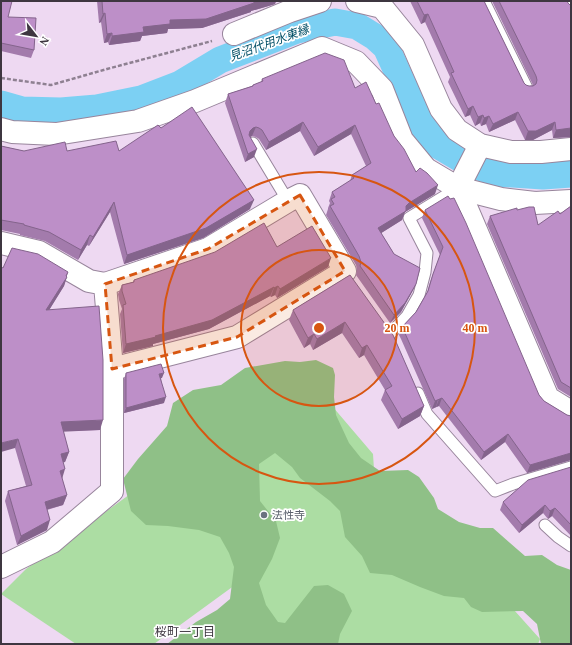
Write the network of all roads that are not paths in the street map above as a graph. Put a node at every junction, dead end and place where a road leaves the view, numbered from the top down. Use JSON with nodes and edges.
{"nodes":[{"id":1,"x":320,"y":1,"type":"edge"},
{"id":2,"x":357,"y":1,"type":"edge"},
{"id":3,"x":484,"y":1,"type":"edge"},
{"id":4,"x":567,"y":1,"type":"edge"},
{"id":5,"x":386,"y":4,"type":"edge"},
{"id":6,"x":571,"y":8,"type":"edge"},
{"id":7,"x":234,"y":34,"type":"road end"},
{"id":8,"x":527,"y":88,"type":"edge"},
{"id":9,"x":1,"y":129,"type":"edge"},
{"id":10,"x":253,"y":143,"type":"edge"},
{"id":11,"x":480,"y":145,"type":"junction"},
{"id":12,"x":571,"y":149,"type":"edge"},
{"id":13,"x":458,"y":188,"type":"junction"},
{"id":14,"x":288,"y":201,"type":"junction"},
{"id":15,"x":571,"y":201,"type":"edge"},
{"id":16,"x":1,"y":243,"type":"edge"},
{"id":17,"x":105,"y":284,"type":"junction"},
{"id":18,"x":390,"y":334,"type":"edge"},
{"id":19,"x":112,"y":369,"type":"junction"},
{"id":20,"x":414,"y":385,"type":"edge"},
{"id":21,"x":571,"y":412,"type":"edge"},
{"id":22,"x":571,"y":467,"type":"edge"},
{"id":23,"x":545,"y":525,"type":"dead end"},
{"id":24,"x":571,"y":546,"type":"edge"},
{"id":25,"x":1,"y":567,"type":"edge"}],
"edges":[{"from":1,"to":7,"type":"street"},
{"from":2,"to":5,"type":"street"},
{"from":3,"to":8,"type":"lane"},
{"from":4,"to":6,"type":"lane"},
{"from":5,"to":11,"type":"street"},
{"from":9,"to":13,"type":"street"},
{"from":10,"to":14,"type":"lane"},
{"from":11,"to":12,"type":"street"},
{"from":11,"to":13,"type":"street"},
{"from":13,"to":15,"type":"street"},
{"from":13,"to":18,"type":"lane"},
{"from":13,"to":21,"type":"street"},
{"from":14,"to":17,"type":"street"},
{"from":14,"to":19,"type":"street"},
{"from":16,"to":17,"type":"street"},
{"from":17,"to":19,"type":"street"},
{"from":19,"to":25,"type":"street"},
{"from":20,"to":22,"type":"lane"},
{"from":23,"to":24,"type":"lane"}]}
